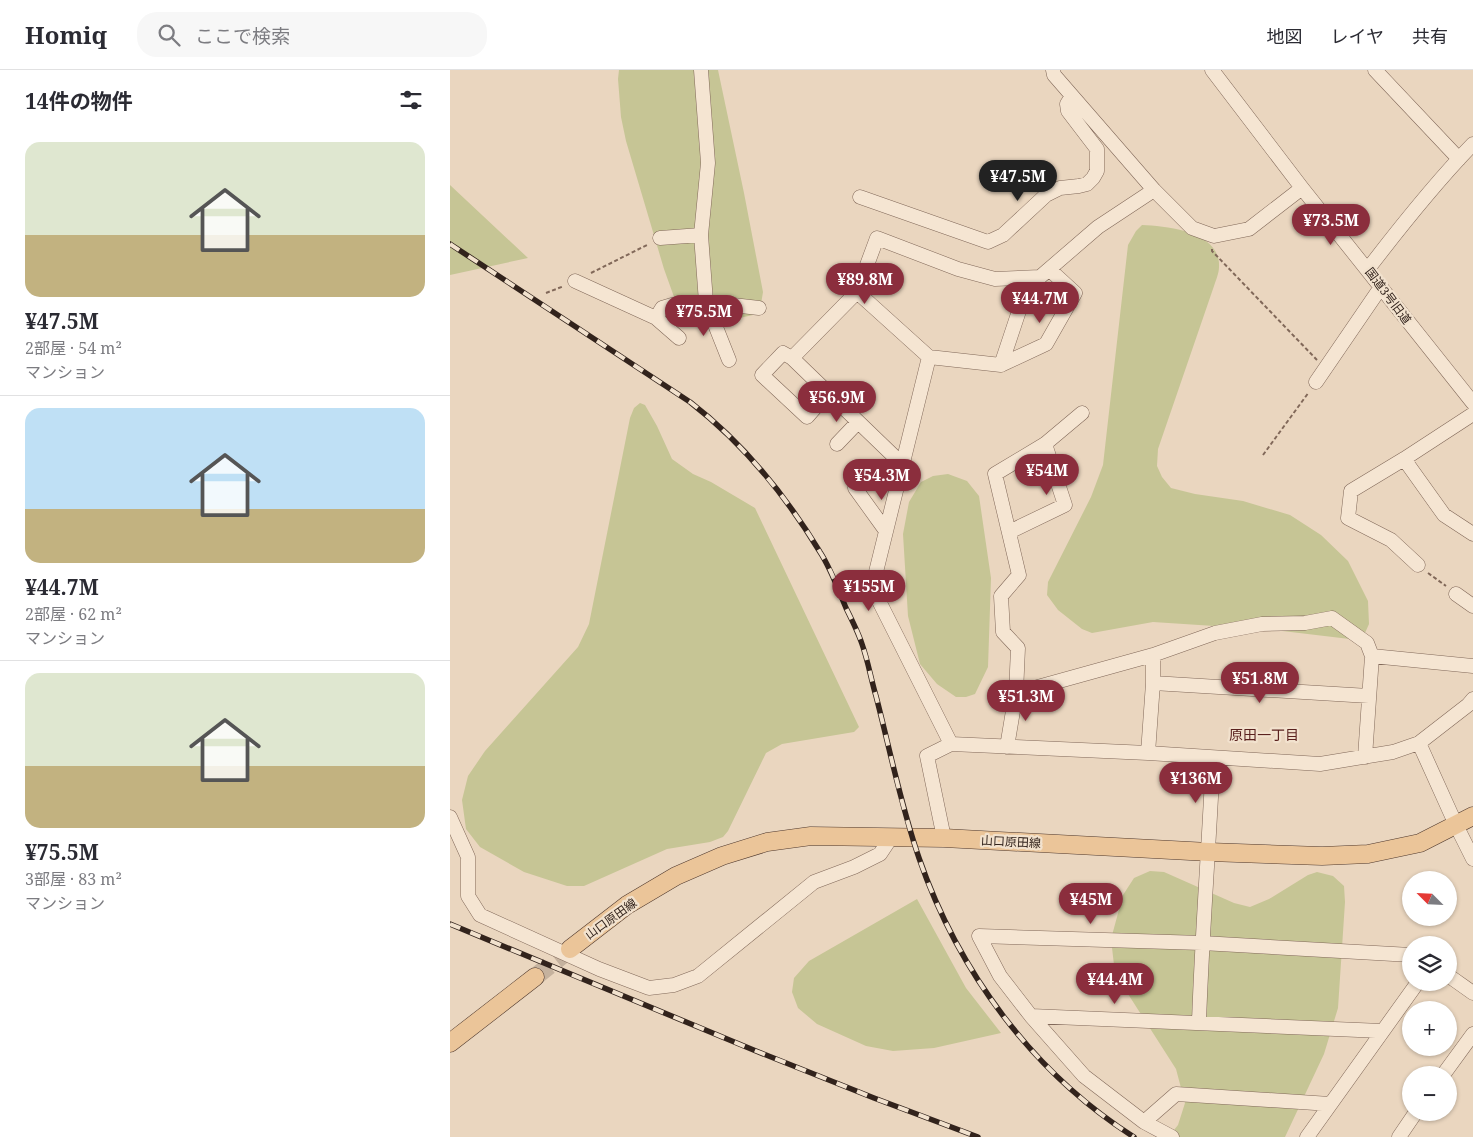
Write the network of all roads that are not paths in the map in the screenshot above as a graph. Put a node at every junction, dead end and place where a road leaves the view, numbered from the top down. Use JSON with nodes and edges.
{"nodes":[{"id":1,"x":701,"y":70,"type":"edge"},
{"id":2,"x":1053,"y":70,"type":"edge"},
{"id":3,"x":1212,"y":70,"type":"edge"},
{"id":4,"x":1375,"y":70,"type":"edge"},
{"id":5,"x":1072,"y":96,"type":"junction"},
{"id":6,"x":1473,"y":144,"type":"edge"},
{"id":7,"x":1459,"y":159,"type":"junction"},
{"id":8,"x":1302,"y":188,"type":"junction"},
{"id":9,"x":1154,"y":190,"type":"junction"},
{"id":10,"x":860,"y":197,"type":"dead end"},
{"id":11,"x":701,"y":235,"type":"junction"},
{"id":12,"x":660,"y":238,"type":"road end"},
{"id":13,"x":1368,"y":269,"type":"junction"},
{"id":14,"x":1045,"y":274,"type":"junction"},
{"id":15,"x":575,"y":281,"type":"road end"},
{"id":16,"x":1381,"y":287,"type":"junction"},
{"id":17,"x":857,"y":292,"type":"junction"},
{"id":18,"x":706,"y":302,"type":"junction"},
{"id":19,"x":759,"y":308,"type":"dead end"},
{"id":20,"x":656,"y":318,"type":"junction"},
{"id":21,"x":679,"y":338,"type":"dead end"},
{"id":22,"x":929,"y":357,"type":"junction"},
{"id":23,"x":792,"y":358,"type":"junction"},
{"id":24,"x":730,"y":360,"type":"dead end"},
{"id":25,"x":1001,"y":365,"type":"junction"},
{"id":26,"x":1316,"y":382,"type":"road end"},
{"id":27,"x":828,"y":394,"type":"junction"},
{"id":28,"x":1473,"y":403,"type":"edge"},
{"id":29,"x":1082,"y":413,"type":"dead end"},
{"id":30,"x":1473,"y":414,"type":"edge"},
{"id":31,"x":858,"y":422,"type":"junction"},
{"id":32,"x":837,"y":444,"type":"dead end"},
{"id":33,"x":1045,"y":444,"type":"junction"},
{"id":34,"x":1404,"y":459,"type":"junction"},
{"id":35,"x":903,"y":465,"type":"junction"},
{"id":36,"x":855,"y":488,"type":"dead end"},
{"id":37,"x":886,"y":532,"type":"junction"},
{"id":38,"x":1009,"y":532,"type":"junction"},
{"id":39,"x":1473,"y":534,"type":"edge"},
{"id":40,"x":1418,"y":565,"type":"road end"},
{"id":41,"x":1456,"y":594,"type":"road end"},
{"id":42,"x":1473,"y":606,"type":"edge"},
{"id":43,"x":1152,"y":655,"type":"junction"},
{"id":44,"x":1372,"y":656,"type":"junction"},
{"id":45,"x":1473,"y":666,"type":"edge"},
{"id":46,"x":1153,"y":683,"type":"junction"},
{"id":47,"x":1016,"y":693,"type":"junction"},
{"id":48,"x":1369,"y":696,"type":"junction"},
{"id":49,"x":1473,"y":699,"type":"edge"},
{"id":50,"x":1419,"y":743,"type":"junction"},
{"id":51,"x":951,"y":744,"type":"junction"},
{"id":52,"x":1007,"y":746,"type":"junction"},
{"id":53,"x":1148,"y":753,"type":"junction"},
{"id":54,"x":1365,"y":757,"type":"junction"},
{"id":55,"x":1213,"y":758,"type":"junction"},
{"id":56,"x":1473,"y":816,"type":"edge"},
{"id":57,"x":450,"y":817,"type":"edge"},
{"id":58,"x":1456,"y":825,"type":"junction"},
{"id":59,"x":892,"y":836,"type":"junction"},
{"id":60,"x":944,"y":838,"type":"junction"},
{"id":61,"x":1209,"y":852,"type":"junction"},
{"id":62,"x":1473,"y":859,"type":"edge"},
{"id":63,"x":1202,"y":942,"type":"junction"},
{"id":64,"x":570,"y":949,"type":"tunnel mouth"},
{"id":65,"x":1402,"y":954,"type":"edge"},
{"id":66,"x":535,"y":977,"type":"tunnel mouth"},
{"id":67,"x":1457,"y":982,"type":"edge"},
{"id":68,"x":1411,"y":991,"type":"edge"},
{"id":69,"x":1473,"y":993,"type":"edge"},
{"id":70,"x":1031,"y":1016,"type":"junction"},
{"id":71,"x":1199,"y":1022,"type":"junction"},
{"id":72,"x":1382,"y":1031,"type":"junction"},
{"id":73,"x":1473,"y":1034,"type":"edge"},
{"id":74,"x":450,"y":1042,"type":"edge"},
{"id":75,"x":1450,"y":1066,"type":"edge"},
{"id":76,"x":1330,"y":1104,"type":"junction"},
{"id":77,"x":1410,"y":1121,"type":"edge"},
{"id":78,"x":1144,"y":1122,"type":"junction"},
{"id":79,"x":1172,"y":1137,"type":"edge"},
{"id":80,"x":1306,"y":1137,"type":"edge"},
{"id":81,"x":1399,"y":1137,"type":"edge"}],
"edges":[{"from":1,"to":11,"type":"street"},
{"from":2,"to":5,"type":"street"},
{"from":3,"to":8,"type":"street","name":"国道3号旧道"},
{"from":4,"to":7,"type":"street"},
{"from":5,"to":9,"type":"street"},
{"from":5,"to":10,"type":"street"},
{"from":6,"to":7,"type":"street"},
{"from":7,"to":13,"type":"street"},
{"from":8,"to":9,"type":"street"},
{"from":8,"to":13,"type":"street","name":"国道3号旧道"},
{"from":9,"to":14,"type":"street"},
{"from":11,"to":12,"type":"street"},
{"from":11,"to":18,"type":"street"},
{"from":13,"to":16,"type":"street","name":"国道3号旧道"},
{"from":14,"to":17,"type":"street"},
{"from":14,"to":25,"type":"street"},
{"from":14,"to":25,"type":"street"},
{"from":15,"to":20,"type":"street"},
{"from":16,"to":26,"type":"street"},
{"from":16,"to":28,"type":"street","name":"国道3号旧道"},
{"from":17,"to":22,"type":"street"},
{"from":17,"to":23,"type":"street"},
{"from":18,"to":19,"type":"street"},
{"from":18,"to":20,"type":"street"},
{"from":18,"to":24,"type":"street"},
{"from":20,"to":21,"type":"street"},
{"from":22,"to":25,"type":"street"},
{"from":22,"to":35,"type":"street"},
{"from":23,"to":27,"type":"street"},
{"from":23,"to":27,"type":"street"},
{"from":27,"to":31,"type":"street"},
{"from":29,"to":33,"type":"street"},
{"from":30,"to":34,"type":"street"},
{"from":31,"to":32,"type":"street"},
{"from":31,"to":35,"type":"street"},
{"from":33,"to":38,"type":"street"},
{"from":33,"to":38,"type":"street"},
{"from":34,"to":39,"type":"street"},
{"from":34,"to":40,"type":"street"},
{"from":35,"to":37,"type":"street"},
{"from":36,"to":37,"type":"street"},
{"from":37,"to":51,"type":"street"},
{"from":38,"to":47,"type":"street"},
{"from":41,"to":42,"type":"street"},
{"from":43,"to":44,"type":"street"},
{"from":43,"to":46,"type":"street"},
{"from":43,"to":47,"type":"street"},
{"from":44,"to":45,"type":"street"},
{"from":44,"to":48,"type":"street"},
{"from":46,"to":48,"type":"street"},
{"from":46,"to":53,"type":"street"},
{"from":47,"to":52,"type":"street"},
{"from":48,"to":54,"type":"street"},
{"from":49,"to":50,"type":"street"},
{"from":50,"to":54,"type":"street"},
{"from":50,"to":58,"type":"street"},
{"from":51,"to":52,"type":"street"},
{"from":51,"to":60,"type":"street"},
{"from":52,"to":53,"type":"street"},
{"from":53,"to":55,"type":"street"},
{"from":54,"to":55,"type":"street"},
{"from":55,"to":61,"type":"street"},
{"from":56,"to":58,"type":"main road","name":"山口原田線"},
{"from":57,"to":59,"type":"street"},
{"from":58,"to":61,"type":"main road","name":"山口原田線"},
{"from":58,"to":62,"type":"street"},
{"from":59,"to":60,"type":"main road","name":"山口原田線"},
{"from":59,"to":64,"type":"main road","name":"山口原田線"},
{"from":60,"to":61,"type":"main road","name":"山口原田線"},
{"from":61,"to":63,"type":"street"},
{"from":63,"to":65,"type":"street"},
{"from":63,"to":70,"type":"street"},
{"from":63,"to":71,"type":"street"},
{"from":66,"to":74,"type":"main road"},
{"from":67,"to":69,"type":"street"},
{"from":68,"to":72,"type":"street"},
{"from":70,"to":71,"type":"street"},
{"from":70,"to":78,"type":"street"},
{"from":71,"to":72,"type":"street"},
{"from":72,"to":76,"type":"street"},
{"from":73,"to":75,"type":"street"},
{"from":76,"to":78,"type":"street"},
{"from":76,"to":80,"type":"street"},
{"from":77,"to":81,"type":"street"},
{"from":78,"to":79,"type":"street"}]}
